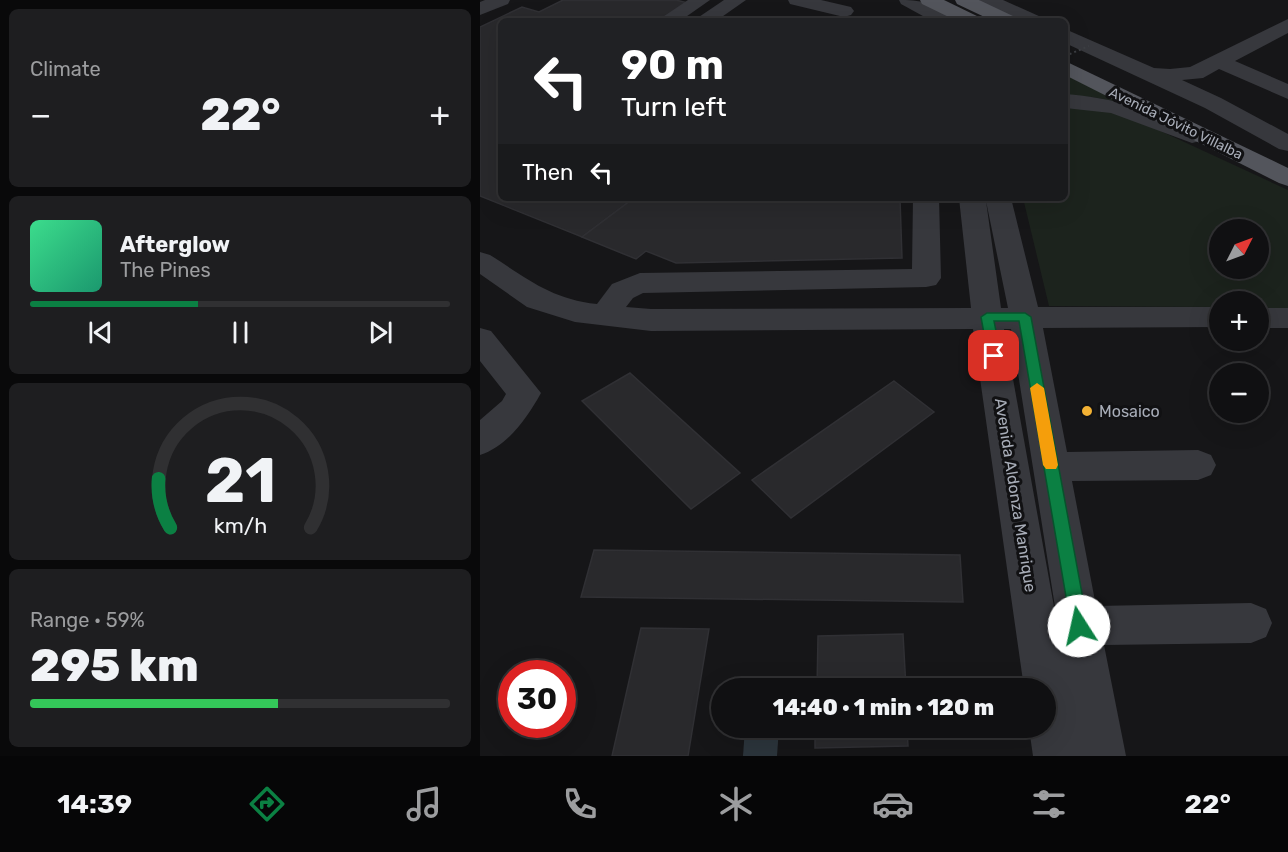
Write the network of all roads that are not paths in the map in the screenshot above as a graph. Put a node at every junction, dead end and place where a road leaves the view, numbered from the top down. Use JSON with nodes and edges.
{"nodes":[{"id":1,"x":501,"y":0,"type":"edge"},
{"id":2,"x":701,"y":0,"type":"edge"},
{"id":3,"x":737,"y":0,"type":"edge"},
{"id":4,"x":797,"y":0,"type":"edge"},
{"id":5,"x":920,"y":0,"type":"edge"},
{"id":6,"x":929,"y":0,"type":"edge"},
{"id":7,"x":964,"y":0,"type":"edge"},
{"id":8,"x":900,"y":3,"type":"edge"},
{"id":9,"x":1000,"y":7,"type":"edge"},
{"id":10,"x":480,"y":9,"type":"edge"},
{"id":11,"x":845,"y":11,"type":"edge"},
{"id":12,"x":671,"y":18,"type":"edge"},
{"id":13,"x":708,"y":18,"type":"edge"},
{"id":14,"x":910,"y":18,"type":"edge"},
{"id":15,"x":937,"y":18,"type":"edge"},
{"id":16,"x":940,"y":18,"type":"edge"},
{"id":17,"x":966,"y":18,"type":"edge"},
{"id":18,"x":1027,"y":18,"type":"edge"},
{"id":19,"x":1288,"y":25,"type":"edge"},
{"id":20,"x":1068,"y":36,"type":"edge"},
{"id":21,"x":1288,"y":36,"type":"edge"},
{"id":22,"x":1068,"y":50,"type":"edge"},
{"id":23,"x":1223,"y":63,"type":"junction"},
{"id":24,"x":1068,"y":68,"type":"edge"},
{"id":25,"x":1149,"y":74,"type":"junction"},
{"id":26,"x":1288,"y":92,"type":"edge"},
{"id":27,"x":1068,"y":101,"type":"edge"},
{"id":28,"x":1213,"y":103,"type":"junction"},
{"id":29,"x":1288,"y":144,"type":"edge"},
{"id":30,"x":1282,"y":167,"type":"edge"},
{"id":31,"x":926,"y":201,"type":"edge"},
{"id":32,"x":972,"y":201,"type":"edge"},
{"id":33,"x":999,"y":201,"type":"edge"},
{"id":34,"x":480,"y":261,"type":"edge"},
{"id":35,"x":607,"y":315,"type":"junction"},
{"id":36,"x":987,"y":317,"type":"junction"},
{"id":37,"x":1025,"y":317,"type":"junction"},
{"id":38,"x":1209,"y":317,"type":"edge"},
{"id":39,"x":1269,"y":318,"type":"edge"},
{"id":40,"x":1288,"y":318,"type":"edge"},
{"id":41,"x":480,"y":339,"type":"edge"},
{"id":42,"x":480,"y":441,"type":"edge"},
{"id":43,"x":1198,"y":465,"type":"dead end"},
{"id":44,"x":1051,"y":467,"type":"junction"},
{"id":45,"x":1251,"y":623,"type":"dead end"},
{"id":46,"x":1079,"y":626,"type":"junction"},
{"id":47,"x":1057,"y":756,"type":"edge"},
{"id":48,"x":1102,"y":756,"type":"edge"}],
"edges":[{"from":1,"to":10,"type":"street"},
{"from":2,"to":12,"type":"street"},
{"from":3,"to":13,"type":"street"},
{"from":4,"to":11,"type":"street"},
{"from":5,"to":16,"type":"street"},
{"from":6,"to":17,"type":"main road"},
{"from":7,"to":9,"type":"main road"},
{"from":8,"to":14,"type":"street"},
{"from":8,"to":15,"type":"street"},
{"from":9,"to":18,"type":"street"},
{"from":19,"to":23,"type":"street"},
{"from":20,"to":25,"type":"street","name":"Avenida Jóvito Villalba"},
{"from":21,"to":23,"type":"street"},
{"from":22,"to":30,"type":"main road","name":"Avenida Jóvito Villalba"},
{"from":23,"to":25,"type":"street"},
{"from":23,"to":26,"type":"street"},
{"from":23,"to":28,"type":"street"},
{"from":24,"to":30,"type":"main road","name":"Avenida Jóvito Villalba"},
{"from":25,"to":28,"type":"street","name":"Avenida Jóvito Villalba"},
{"from":27,"to":30,"type":"street"},
{"from":28,"to":29,"type":"street","name":"Avenida Jóvito Villalba"},
{"from":31,"to":35,"type":"street"},
{"from":32,"to":36,"type":"street","name":"Avenida Aldonza Manrique"},
{"from":33,"to":37,"type":"street"},
{"from":34,"to":35,"type":"street"},
{"from":35,"to":36,"type":"street"},
{"from":36,"to":37,"type":"street"},
{"from":36,"to":47,"type":"street","name":"Avenida Aldonza Manrique"},
{"from":37,"to":38,"type":"street"},
{"from":37,"to":44,"type":"street"},
{"from":39,"to":40,"type":"street"},
{"from":41,"to":42,"type":"street"},
{"from":43,"to":44,"type":"street"},
{"from":44,"to":46,"type":"street"},
{"from":45,"to":46,"type":"street"},
{"from":46,"to":48,"type":"street"}]}
